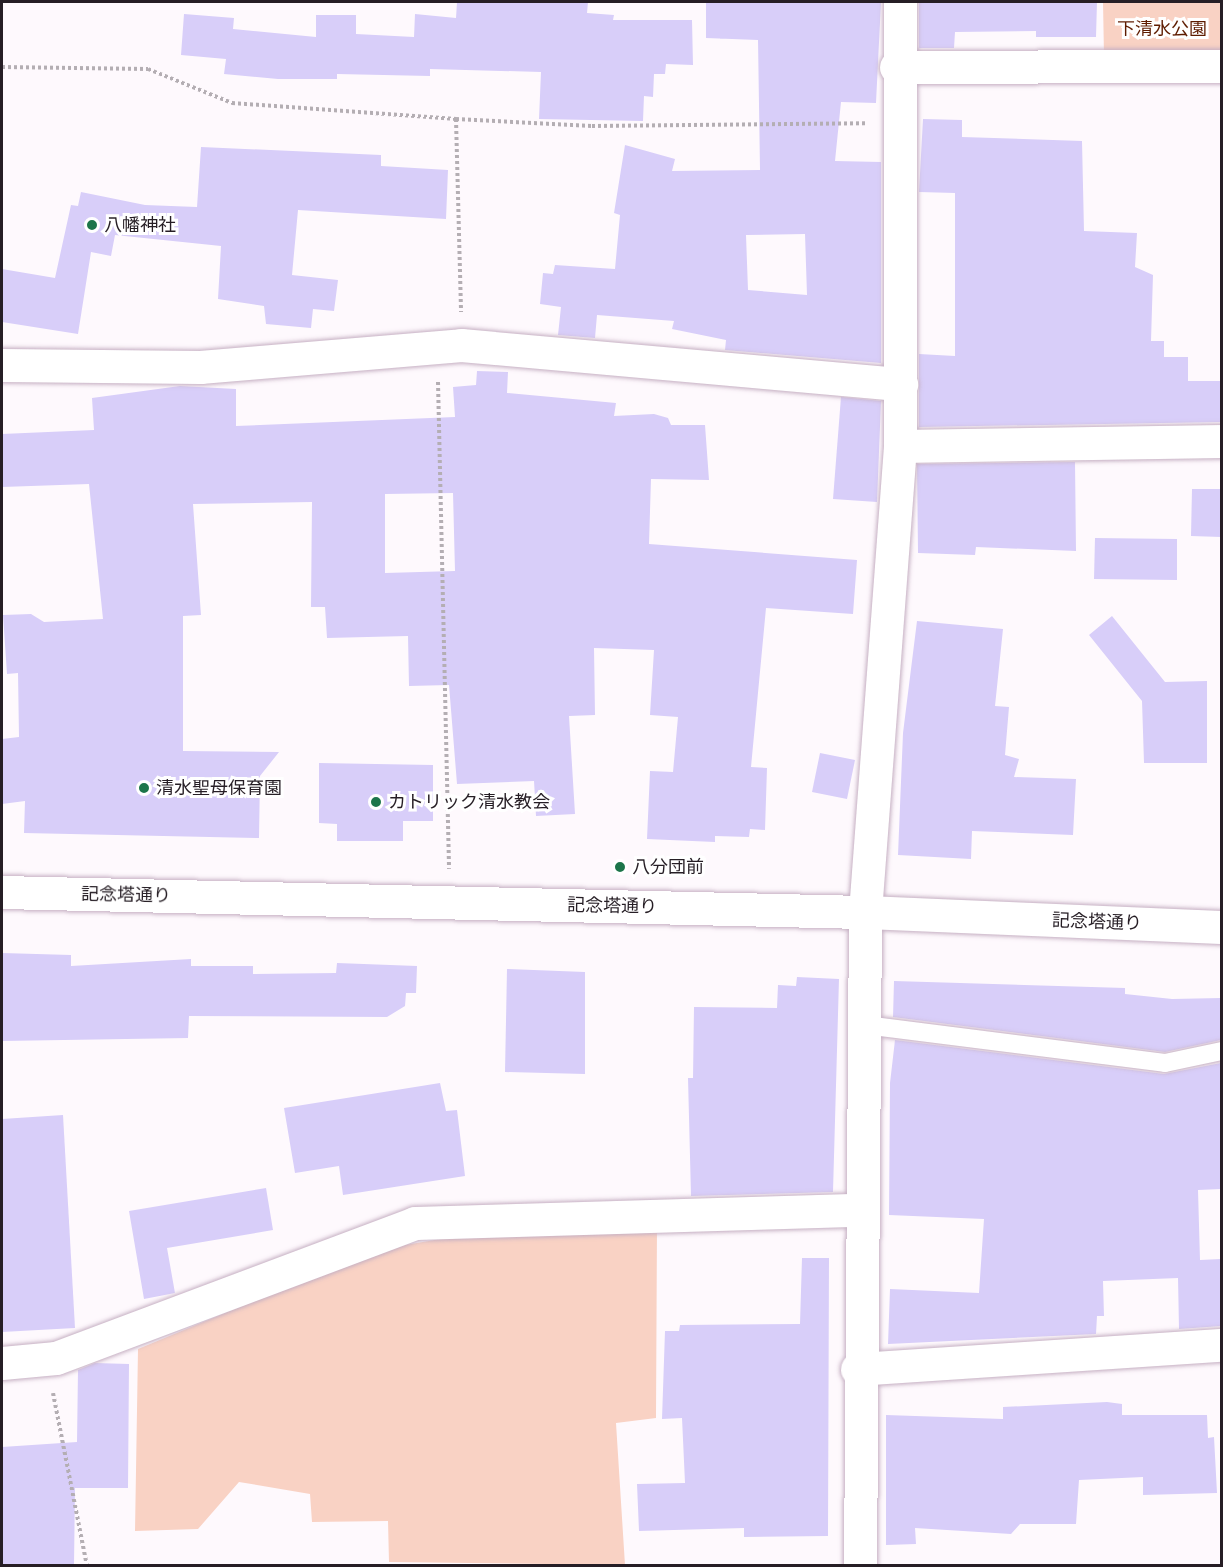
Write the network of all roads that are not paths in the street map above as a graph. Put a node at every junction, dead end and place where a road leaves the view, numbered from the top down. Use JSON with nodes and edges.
{"nodes":[{"id":1,"x":900,"y":2,"type":"edge"},
{"id":2,"x":1221,"y":66,"type":"edge"},
{"id":3,"x":896,"y":67,"type":"junction"},
{"id":4,"x":2,"y":365,"type":"edge"},
{"id":5,"x":901,"y":384,"type":"junction"},
{"id":6,"x":1221,"y":441,"type":"edge"},
{"id":7,"x":900,"y":446,"type":"junction"},
{"id":8,"x":2,"y":892,"type":"edge"},
{"id":9,"x":865,"y":912,"type":"junction"},
{"id":10,"x":1221,"y":927,"type":"edge"},
{"id":11,"x":865,"y":1025,"type":"junction"},
{"id":12,"x":1221,"y":1051,"type":"edge"},
{"id":13,"x":860,"y":1210,"type":"junction"},
{"id":14,"x":1221,"y":1345,"type":"edge"},
{"id":15,"x":2,"y":1363,"type":"edge"},
{"id":16,"x":857,"y":1368,"type":"junction"},
{"id":17,"x":860,"y":1566,"type":"edge"}],
"edges":[{"from":1,"to":3,"type":"street"},
{"from":2,"to":3,"type":"street"},
{"from":3,"to":5,"type":"street"},
{"from":4,"to":5,"type":"street"},
{"from":5,"to":7,"type":"street"},
{"from":6,"to":7,"type":"street"},
{"from":7,"to":9,"type":"street"},
{"from":8,"to":9,"type":"street","name":"記念塔通り"},
{"from":9,"to":10,"type":"street","name":"記念塔通り"},
{"from":9,"to":11,"type":"street"},
{"from":11,"to":12,"type":"lane"},
{"from":11,"to":13,"type":"street"},
{"from":13,"to":15,"type":"street"},
{"from":13,"to":16,"type":"street"},
{"from":14,"to":16,"type":"street"},
{"from":16,"to":17,"type":"street"}]}
